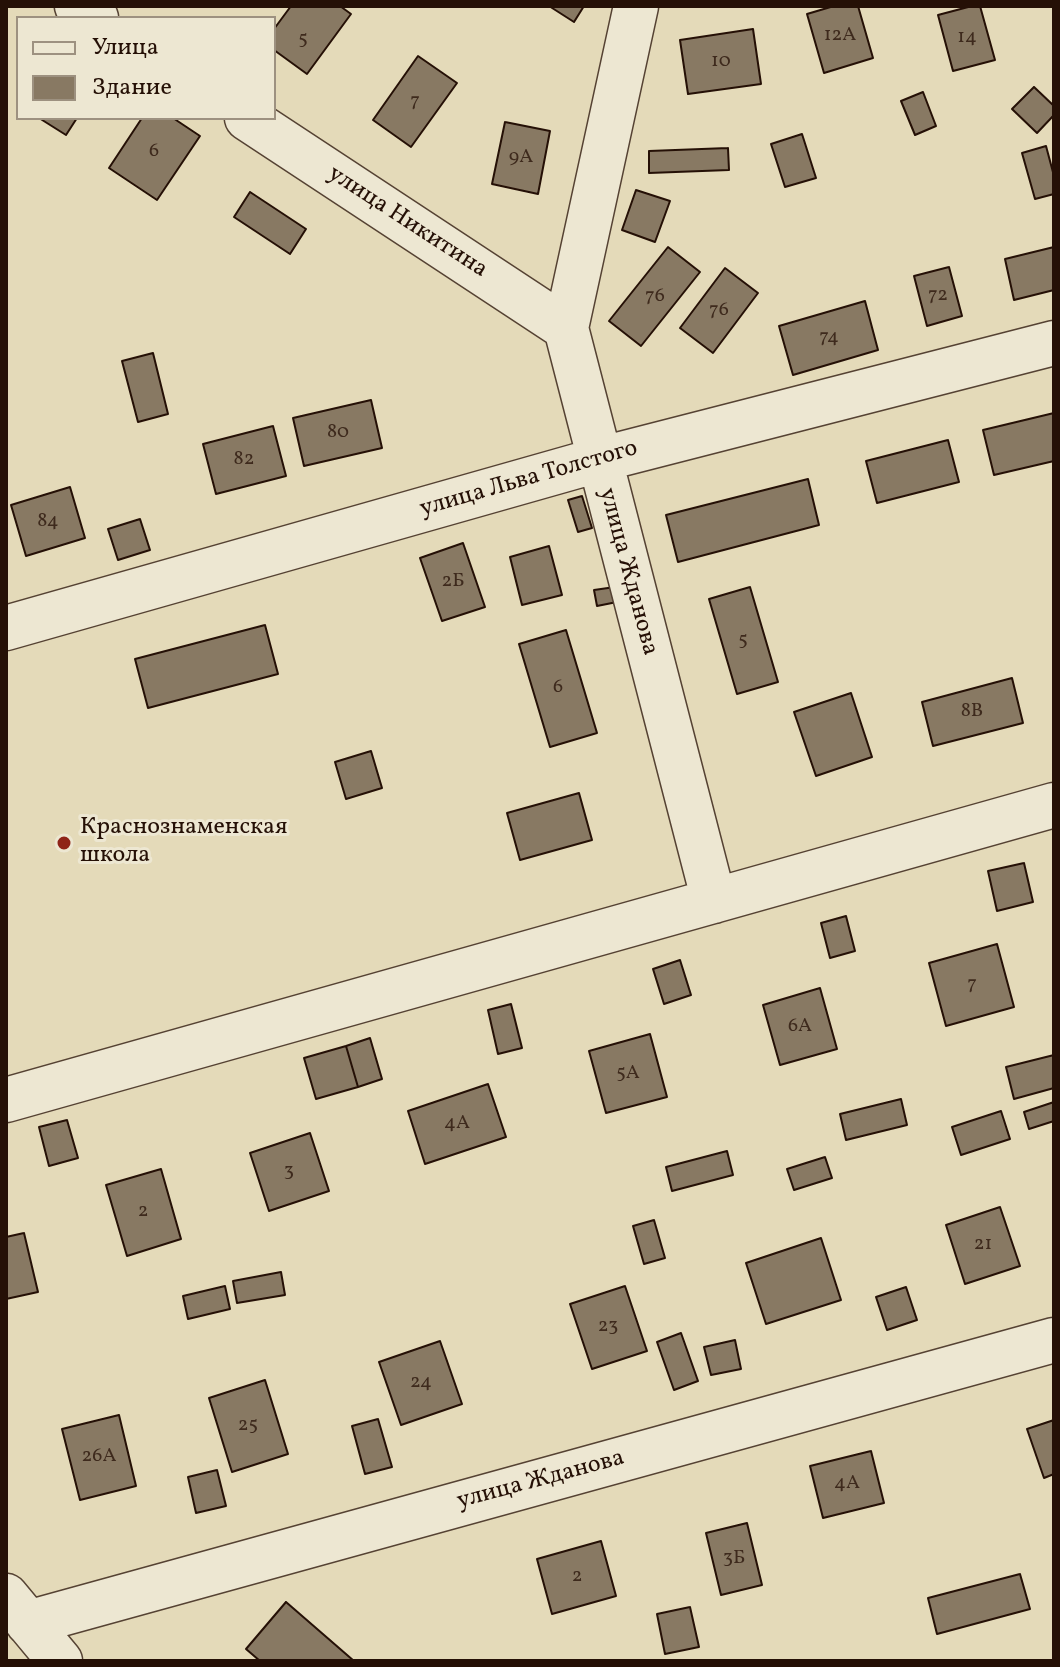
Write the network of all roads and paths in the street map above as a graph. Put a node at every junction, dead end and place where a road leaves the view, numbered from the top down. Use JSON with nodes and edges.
{"nodes":[{"id":1,"x":636,"y":6,"type":"edge"},
{"id":2,"x":250,"y":120,"type":"edge"},
{"id":3,"x":566,"y":328,"type":"junction"},
{"id":4,"x":1054,"y":343,"type":"edge"},
{"id":5,"x":598,"y":460,"type":"junction"},
{"id":6,"x":6,"y":628,"type":"edge"},
{"id":7,"x":1054,"y":805,"type":"edge"},
{"id":8,"x":714,"y":901,"type":"junction"},
{"id":9,"x":6,"y":1100,"type":"edge"},
{"id":10,"x":1054,"y":1340,"type":"edge"},
{"id":11,"x":17,"y":1610,"type":"edge"},
{"id":12,"x":60,"y":1661,"type":"edge"}],
"edges":[{"from":1,"to":3,"type":"street","name":"улица Жданова"},
{"from":2,"to":3,"type":"street","name":"улица Никитина"},
{"from":3,"to":5,"type":"street","name":"улица Жданова"},
{"from":4,"to":5,"type":"street","name":"улица Льва Толстого"},
{"from":5,"to":6,"type":"street","name":"улица Льва Толстого"},
{"from":5,"to":8,"type":"street","name":"улица Жданова"},
{"from":7,"to":8,"type":"street"},
{"from":8,"to":9,"type":"street"},
{"from":10,"to":11,"type":"street","name":"улица Жданова"},
{"from":11,"to":12,"type":"street"}]}
